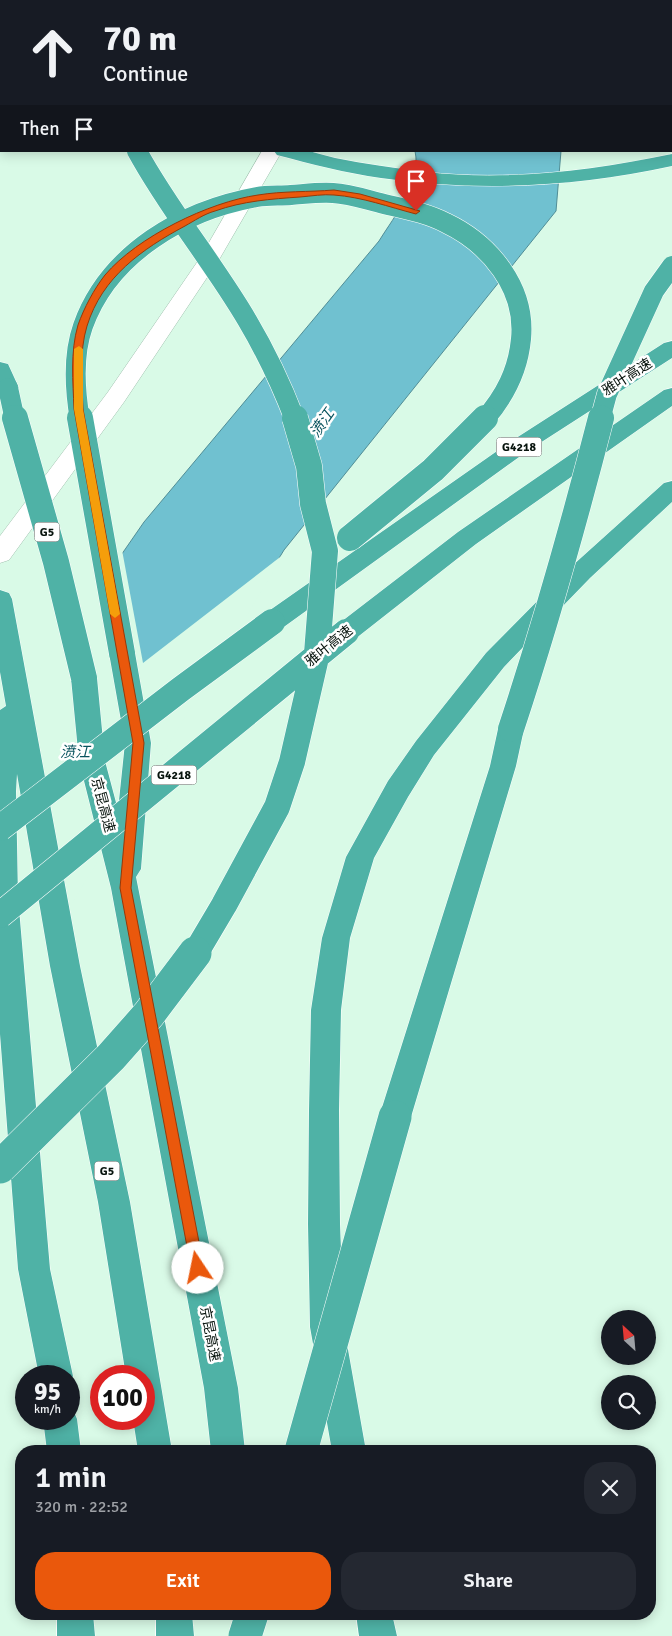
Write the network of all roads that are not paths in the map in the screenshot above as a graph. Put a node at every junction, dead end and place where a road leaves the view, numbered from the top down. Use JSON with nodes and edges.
{"nodes":[{"id":1,"x":138,"y":152,"type":"edge"},
{"id":2,"x":271,"y":152,"type":"edge"},
{"id":3,"x":288,"y":152,"type":"edge"},
{"id":4,"x":672,"y":160,"type":"edge"},
{"id":5,"x":672,"y":266,"type":"edge"},
{"id":6,"x":672,"y":348,"type":"edge"},
{"id":7,"x":4,"y":379,"type":"edge"},
{"id":8,"x":662,"y":401,"type":"edge"},
{"id":9,"x":672,"y":489,"type":"edge"},
{"id":10,"x":0,"y":554,"type":"edge"},
{"id":11,"x":0,"y":599,"type":"edge"},
{"id":12,"x":272,"y":622,"type":"junction"},
{"id":13,"x":14,"y":688,"type":"junction"},
{"id":14,"x":0,"y":828,"type":"edge"},
{"id":15,"x":125,"y":888,"type":"junction"},
{"id":16,"x":0,"y":916,"type":"edge"},
{"id":17,"x":0,"y":1167,"type":"edge"},
{"id":18,"x":54,"y":1365,"type":"edge"},
{"id":19,"x":141,"y":1365,"type":"edge"},
{"id":20,"x":61,"y":1430,"type":"edge"},
{"id":21,"x":152,"y":1430,"type":"edge"},
{"id":22,"x":63,"y":1445,"type":"edge"},
{"id":23,"x":154,"y":1445,"type":"edge"},
{"id":24,"x":227,"y":1445,"type":"edge"},
{"id":25,"x":303,"y":1445,"type":"edge"},
{"id":26,"x":348,"y":1445,"type":"edge"},
{"id":27,"x":75,"y":1620,"type":"edge"},
{"id":28,"x":174,"y":1620,"type":"edge"},
{"id":29,"x":245,"y":1620,"type":"edge"},
{"id":30,"x":250,"y":1620,"type":"edge"},
{"id":31,"x":375,"y":1620,"type":"edge"},
{"id":32,"x":76,"y":1636,"type":"edge"},
{"id":33,"x":175,"y":1636,"type":"edge"},
{"id":34,"x":246,"y":1636,"type":"edge"},
{"id":35,"x":378,"y":1636,"type":"edge"}],
"edges":[{"from":1,"to":17,"type":"highway","bridge":true},
{"from":2,"to":10,"type":"main road"},
{"from":3,"to":4,"type":"highway"},
{"from":5,"to":25,"type":"highway","bridge":true},
{"from":6,"to":12,"type":"highway","name":"雅叶高速","number":"G4218","bridge":true},
{"from":7,"to":15,"type":"highway","name":"京昆高速","number":"G5","bridge":true},
{"from":8,"to":16,"type":"highway","name":"雅叶高速","number":"G4218","bridge":true},
{"from":9,"to":26,"type":"highway"},
{"from":11,"to":13,"type":"highway","number":"G5"},
{"from":12,"to":14,"type":"highway","name":"雅叶高速","number":"G4218","bridge":true},
{"from":12,"to":15,"type":"highway","bridge":true},
{"from":13,"to":18,"type":"highway","bridge":true},
{"from":13,"to":19,"type":"highway","number":"G5","bridge":true},
{"from":15,"to":24,"type":"highway","name":"京昆高速","number":"G5"},
{"from":20,"to":22,"type":"highway"},
{"from":21,"to":23,"type":"highway"},
{"from":27,"to":32,"type":"highway"},
{"from":28,"to":33,"type":"highway"},
{"from":29,"to":34,"type":"highway"},
{"from":30,"to":34,"type":"highway","bridge":true},
{"from":31,"to":35,"type":"highway"}]}
